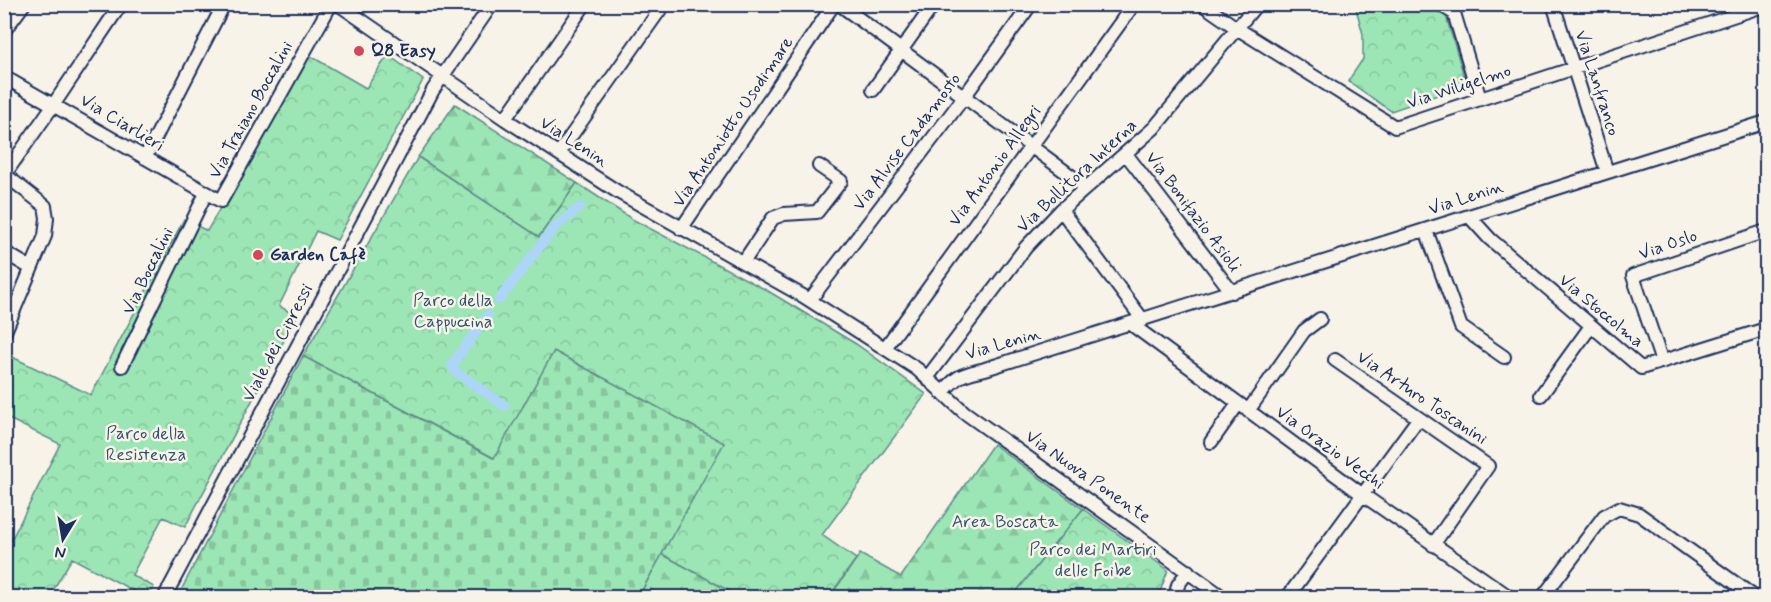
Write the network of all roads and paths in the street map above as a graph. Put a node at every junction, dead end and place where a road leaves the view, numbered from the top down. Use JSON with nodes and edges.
{"nodes":[{"id":1,"x":24,"y":4,"type":"edge"},
{"id":2,"x":121,"y":4,"type":"edge"},
{"id":3,"x":224,"y":4,"type":"edge"},
{"id":4,"x":331,"y":4,"type":"edge"},
{"id":5,"x":338,"y":4,"type":"edge"},
{"id":6,"x":492,"y":4,"type":"edge"},
{"id":7,"x":585,"y":4,"type":"edge"},
{"id":8,"x":664,"y":4,"type":"edge"},
{"id":9,"x":834,"y":4,"type":"edge"},
{"id":10,"x":839,"y":4,"type":"edge"},
{"id":11,"x":934,"y":4,"type":"edge"},
{"id":12,"x":1031,"y":4,"type":"edge"},
{"id":13,"x":1134,"y":4,"type":"edge"},
{"id":14,"x":1202,"y":4,"type":"edge"},
{"id":15,"x":1257,"y":4,"type":"edge"},
{"id":16,"x":1439,"y":4,"type":"edge"},
{"id":17,"x":1552,"y":4,"type":"edge"},
{"id":18,"x":1767,"y":5,"type":"edge"},
{"id":19,"x":1238,"y":29,"type":"junction"},
{"id":20,"x":4,"y":31,"type":"edge"},
{"id":21,"x":901,"y":50,"type":"junction"},
{"id":22,"x":1573,"y":69,"type":"junction"},
{"id":23,"x":442,"y":75,"type":"junction"},
{"id":24,"x":4,"y":77,"type":"edge"},
{"id":25,"x":873,"y":90,"type":"dead end"},
{"id":26,"x":964,"y":97,"type":"junction"},
{"id":27,"x":1480,"y":99,"type":"junction"},
{"id":28,"x":54,"y":104,"type":"junction"},
{"id":29,"x":505,"y":119,"type":"junction"},
{"id":30,"x":1767,"y":122,"type":"edge"},
{"id":31,"x":1031,"y":147,"type":"junction"},
{"id":32,"x":559,"y":153,"type":"junction"},
{"id":33,"x":1126,"y":154,"type":"junction"},
{"id":34,"x":146,"y":158,"type":"junction"},
{"id":35,"x":819,"y":166,"type":"dead end"},
{"id":36,"x":1606,"y":172,"type":"junction"},
{"id":37,"x":5,"y":174,"type":"edge"},
{"id":38,"x":1086,"y":187,"type":"junction"},
{"id":39,"x":206,"y":193,"type":"junction"},
{"id":40,"x":221,"y":201,"type":"joint"},
{"id":41,"x":1061,"y":210,"type":"junction"},
{"id":42,"x":1469,"y":216,"type":"junction"},
{"id":43,"x":681,"y":229,"type":"junction"},
{"id":44,"x":1426,"y":230,"type":"junction"},
{"id":45,"x":1767,"y":231,"type":"edge"},
{"id":46,"x":4,"y":252,"type":"edge"},
{"id":47,"x":744,"y":261,"type":"junction"},
{"id":48,"x":31,"y":268,"type":"junction"},
{"id":49,"x":1232,"y":292,"type":"junction"},
{"id":50,"x":810,"y":300,"type":"junction"},
{"id":51,"x":1320,"y":319,"type":"dead end"},
{"id":52,"x":1137,"y":322,"type":"junction"},
{"id":53,"x":1591,"y":326,"type":"junction"},
{"id":54,"x":1767,"y":329,"type":"edge"},
{"id":55,"x":4,"y":334,"type":"edge"},
{"id":56,"x":885,"y":348,"type":"junction"},
{"id":57,"x":1504,"y":357,"type":"dead end"},
{"id":58,"x":1335,"y":360,"type":"dead end"},
{"id":59,"x":1662,"y":362,"type":"junction"},
{"id":60,"x":122,"y":366,"type":"dead end"},
{"id":61,"x":927,"y":378,"type":"junction"},
{"id":62,"x":942,"y":393,"type":"junction"},
{"id":63,"x":1541,"y":395,"type":"dead end"},
{"id":64,"x":1243,"y":407,"type":"junction"},
{"id":65,"x":1418,"y":419,"type":"junction"},
{"id":66,"x":1211,"y":442,"type":"dead end"},
{"id":67,"x":1363,"y":495,"type":"junction"},
{"id":68,"x":1433,"y":545,"type":"junction"},
{"id":69,"x":1188,"y":571,"type":"junction"},
{"id":70,"x":1211,"y":594,"type":"edge"},
{"id":71,"x":164,"y":597,"type":"edge"},
{"id":72,"x":1175,"y":597,"type":"edge"},
{"id":73,"x":1224,"y":597,"type":"edge"},
{"id":74,"x":1287,"y":597,"type":"edge"},
{"id":75,"x":1511,"y":597,"type":"edge"},
{"id":76,"x":1542,"y":597,"type":"edge"},
{"id":77,"x":1756,"y":597,"type":"edge"}],
"edges":[{"from":1,"to":20,"type":"street"},
{"from":2,"to":28,"type":"street"},
{"from":3,"to":34,"type":"street"},
{"from":4,"to":40,"type":"street","name":"Via Traiano Boccalini"},
{"from":5,"to":23,"type":"street","name":"Via Lenin"},
{"from":6,"to":23,"type":"street","name":"Viale dei Cipressi"},
{"from":7,"to":29,"type":"street"},
{"from":8,"to":32,"type":"street"},
{"from":9,"to":43,"type":"street","name":"Via Antoniotto Usodimare"},
{"from":10,"to":21,"type":"street"},
{"from":11,"to":21,"type":"street"},
{"from":12,"to":26,"type":"street","name":"Via Alvise Cadamosto"},
{"from":13,"to":31,"type":"street","name":"Via Antonio Allegri"},
{"from":14,"to":19,"type":"street"},
{"from":15,"to":19,"type":"street","name":"Via Bollitora Interna"},
{"from":16,"to":27,"type":"street"},
{"from":17,"to":22,"type":"street","name":"Via Lanfranco"},
{"from":18,"to":22,"type":"street","name":"Via Wiligelmo"},
{"from":19,"to":27,"type":"street","name":"Via Wiligelmo"},
{"from":19,"to":33,"type":"street","name":"Via Bollitora Interna"},
{"from":21,"to":25,"type":"street"},
{"from":21,"to":26,"type":"street"},
{"from":22,"to":27,"type":"street","name":"Via Wiligelmo"},
{"from":22,"to":36,"type":"street","name":"Via Lanfranco"},
{"from":23,"to":29,"type":"street","name":"Via Lenin"},
{"from":23,"to":71,"type":"street","name":"Viale dei Cipressi"},
{"from":24,"to":28,"type":"street","name":"Via Ciarlieri"},
{"from":26,"to":31,"type":"street"},
{"from":26,"to":50,"type":"street","name":"Via Alvise Cadamosto"},
{"from":28,"to":34,"type":"street","name":"Via Ciarlieri"},
{"from":28,"to":37,"type":"street"},
{"from":29,"to":32,"type":"street","name":"Via Lenin"},
{"from":30,"to":36,"type":"street","name":"Via Lenin"},
{"from":31,"to":38,"type":"street"},
{"from":31,"to":56,"type":"street","name":"Via Antonio Allegri"},
{"from":32,"to":43,"type":"street","name":"Via Lenin"},
{"from":33,"to":38,"type":"street","name":"Via Bollitora Interna"},
{"from":33,"to":49,"type":"street","name":"Via Bonifazio Asioli"},
{"from":34,"to":39,"type":"street","name":"Via Ciarlieri"},
{"from":35,"to":47,"type":"street"},
{"from":36,"to":42,"type":"street","name":"Via Lenin"},
{"from":37,"to":48,"type":"street"},
{"from":38,"to":41,"type":"street","name":"Via Bollitora Interna"},
{"from":39,"to":40,"type":"street","name":"Via Ciarlieri"},
{"from":39,"to":60,"type":"street","name":"Via Boccalini"},
{"from":41,"to":52,"type":"street","name":"Via Orazio Vecchi"},
{"from":41,"to":61,"type":"street","name":"Via Bollitora Interna"},
{"from":42,"to":44,"type":"street","name":"Via Lenin"},
{"from":42,"to":53,"type":"street","name":"Via Stoccolma"},
{"from":43,"to":47,"type":"street","name":"Via Lenin"},
{"from":44,"to":49,"type":"street","name":"Via Lenin"},
{"from":44,"to":57,"type":"street"},
{"from":45,"to":59,"type":"street","name":"Via Oslo"},
{"from":46,"to":48,"type":"street"},
{"from":47,"to":50,"type":"street","name":"Via Lenin"},
{"from":48,"to":55,"type":"street"},
{"from":49,"to":52,"type":"street","name":"Via Lenin"},
{"from":50,"to":56,"type":"street","name":"Via Lenin"},
{"from":51,"to":64,"type":"street"},
{"from":52,"to":62,"type":"street","name":"Via Lenin"},
{"from":52,"to":64,"type":"street","name":"Via Orazio Vecchi"},
{"from":53,"to":59,"type":"street","name":"Via Stoccolma"},
{"from":53,"to":63,"type":"street"},
{"from":54,"to":59,"type":"street","name":"Via Stoccolma"},
{"from":56,"to":61,"type":"street","name":"Via Lenin"},
{"from":58,"to":65,"type":"street","name":"Via Arturo Toscanini"},
{"from":61,"to":62,"type":"street","name":"Via Lenin"},
{"from":62,"to":69,"type":"street","name":"Via Nuova Ponente"},
{"from":64,"to":66,"type":"street"},
{"from":64,"to":67,"type":"street","name":"Via Orazio Vecchi"},
{"from":65,"to":67,"type":"street"},
{"from":65,"to":68,"type":"street","name":"Via Arturo Toscanini"},
{"from":67,"to":68,"type":"street","name":"Via Orazio Vecchi"},
{"from":67,"to":74,"type":"street"},
{"from":68,"to":75,"type":"street","name":"Via Orazio Vecchi"},
{"from":69,"to":70,"type":"street","name":"Via Nuova Ponente"},
{"from":69,"to":72,"type":"street"},
{"from":70,"to":73,"type":"street","name":"Via Nuova Ponente"},
{"from":76,"to":77,"type":"street"}]}
